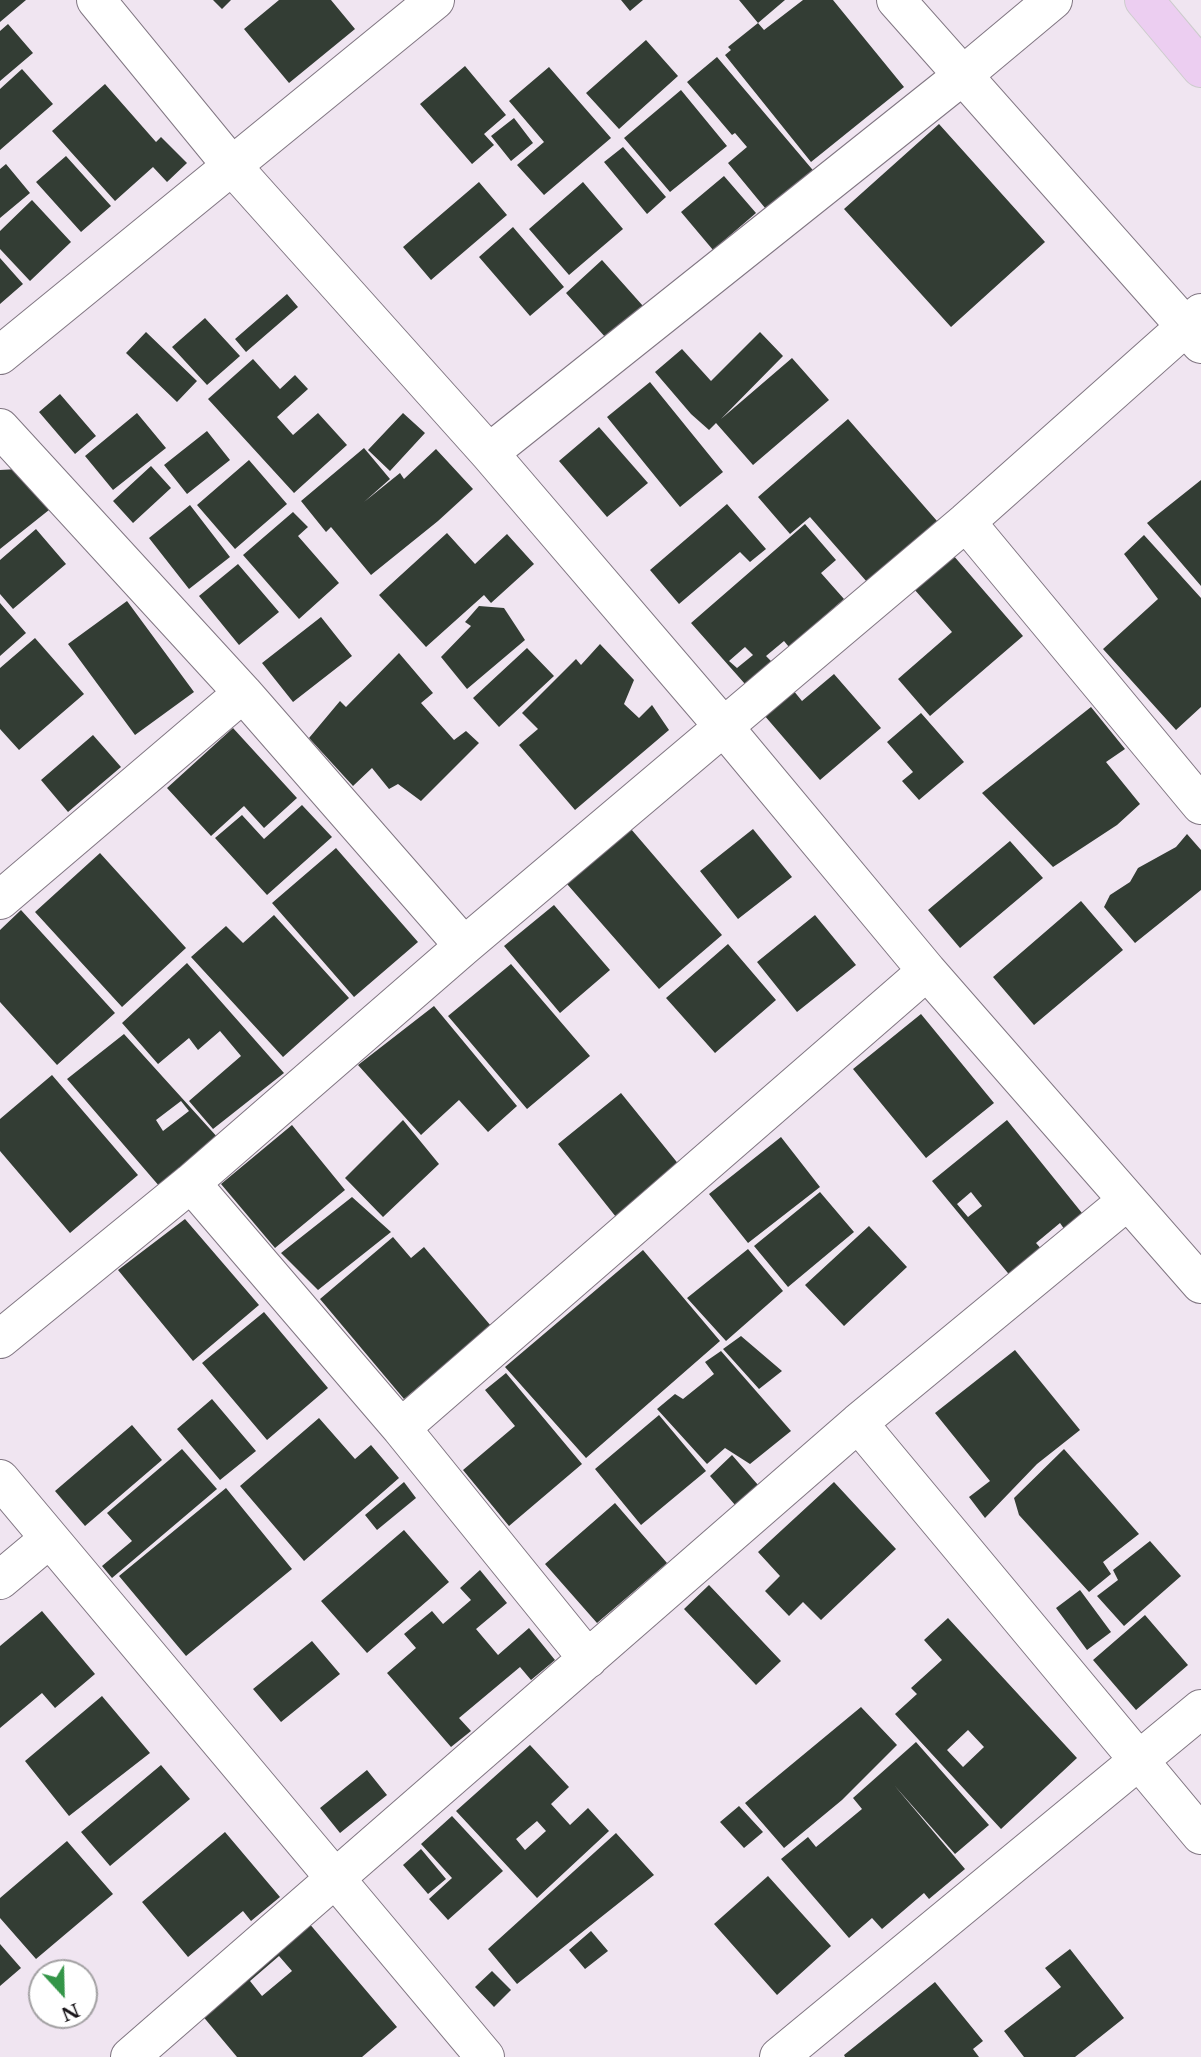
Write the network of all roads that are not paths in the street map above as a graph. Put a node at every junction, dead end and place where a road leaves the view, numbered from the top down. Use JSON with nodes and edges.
{"nodes":[{"id":1,"x":96,"y":0,"type":"edge"},
{"id":2,"x":435,"y":0,"type":"edge"},
{"id":3,"x":895,"y":0,"type":"edge"},
{"id":4,"x":1053,"y":0,"type":"edge"},
{"id":5,"x":1144,"y":0,"type":"edge"},
{"id":6,"x":1201,"y":68,"type":"edge"},
{"id":7,"x":962,"y":76,"type":"junction"},
{"id":8,"x":232,"y":166,"type":"junction"},
{"id":9,"x":1196,"y":328,"type":"edge"},
{"id":10,"x":0,"y":355,"type":"edge"},
{"id":11,"x":0,"y":428,"type":"edge"},
{"id":12,"x":489,"y":453,"type":"junction"},
{"id":13,"x":966,"y":522,"type":"junction"},
{"id":14,"x":243,"y":693,"type":"junction"},
{"id":15,"x":723,"y":726,"type":"junction"},
{"id":16,"x":1201,"y":805,"type":"edge"},
{"id":17,"x":0,"y":900,"type":"edge"},
{"id":18,"x":464,"y":946,"type":"junction"},
{"id":19,"x":927,"y":971,"type":"junction"},
{"id":20,"x":191,"y":1183,"type":"junction"},
{"id":21,"x":1126,"y":1201,"type":"junction"},
{"id":22,"x":1201,"y":1284,"type":"edge"},
{"id":23,"x":0,"y":1339,"type":"edge"},
{"id":24,"x":858,"y":1423,"type":"junction"},
{"id":25,"x":401,"y":1428,"type":"junction"},
{"id":26,"x":0,"y":1479,"type":"edge"},
{"id":27,"x":49,"y":1539,"type":"junction"},
{"id":28,"x":0,"y":1580,"type":"edge"},
{"id":29,"x":588,"y":1659,"type":"junction"},
{"id":30,"x":1201,"y":1709,"type":"edge"},
{"id":31,"x":1139,"y":1762,"type":"junction"},
{"id":32,"x":1201,"y":1835,"type":"edge"},
{"id":33,"x":335,"y":1877,"type":"junction"},
{"id":34,"x":130,"y":2057,"type":"edge"},
{"id":35,"x":485,"y":2057,"type":"edge"},
{"id":36,"x":779,"y":2057,"type":"edge"}],
"edges":[{"from":1,"to":8,"type":"street"},
{"from":2,"to":8,"type":"street"},
{"from":3,"to":7,"type":"street"},
{"from":4,"to":7,"type":"street"},
{"from":5,"to":6,"type":"main road"},
{"from":7,"to":9,"type":"street"},
{"from":7,"to":12,"type":"street"},
{"from":8,"to":10,"type":"street"},
{"from":8,"to":12,"type":"street"},
{"from":9,"to":13,"type":"street"},
{"from":11,"to":14,"type":"street"},
{"from":12,"to":15,"type":"street"},
{"from":13,"to":15,"type":"street"},
{"from":13,"to":16,"type":"street"},
{"from":14,"to":17,"type":"street"},
{"from":14,"to":18,"type":"street"},
{"from":15,"to":18,"type":"street"},
{"from":15,"to":19,"type":"street"},
{"from":18,"to":20,"type":"street"},
{"from":19,"to":21,"type":"street"},
{"from":19,"to":25,"type":"street"},
{"from":20,"to":23,"type":"street"},
{"from":20,"to":25,"type":"street"},
{"from":21,"to":22,"type":"street"},
{"from":21,"to":24,"type":"street"},
{"from":24,"to":29,"type":"street"},
{"from":24,"to":31,"type":"street"},
{"from":25,"to":29,"type":"street"},
{"from":26,"to":27,"type":"street"},
{"from":27,"to":28,"type":"street"},
{"from":27,"to":33,"type":"street"},
{"from":29,"to":33,"type":"street"},
{"from":30,"to":31,"type":"street"},
{"from":31,"to":32,"type":"street"},
{"from":31,"to":36,"type":"street"},
{"from":33,"to":34,"type":"street"},
{"from":33,"to":35,"type":"street"}]}
